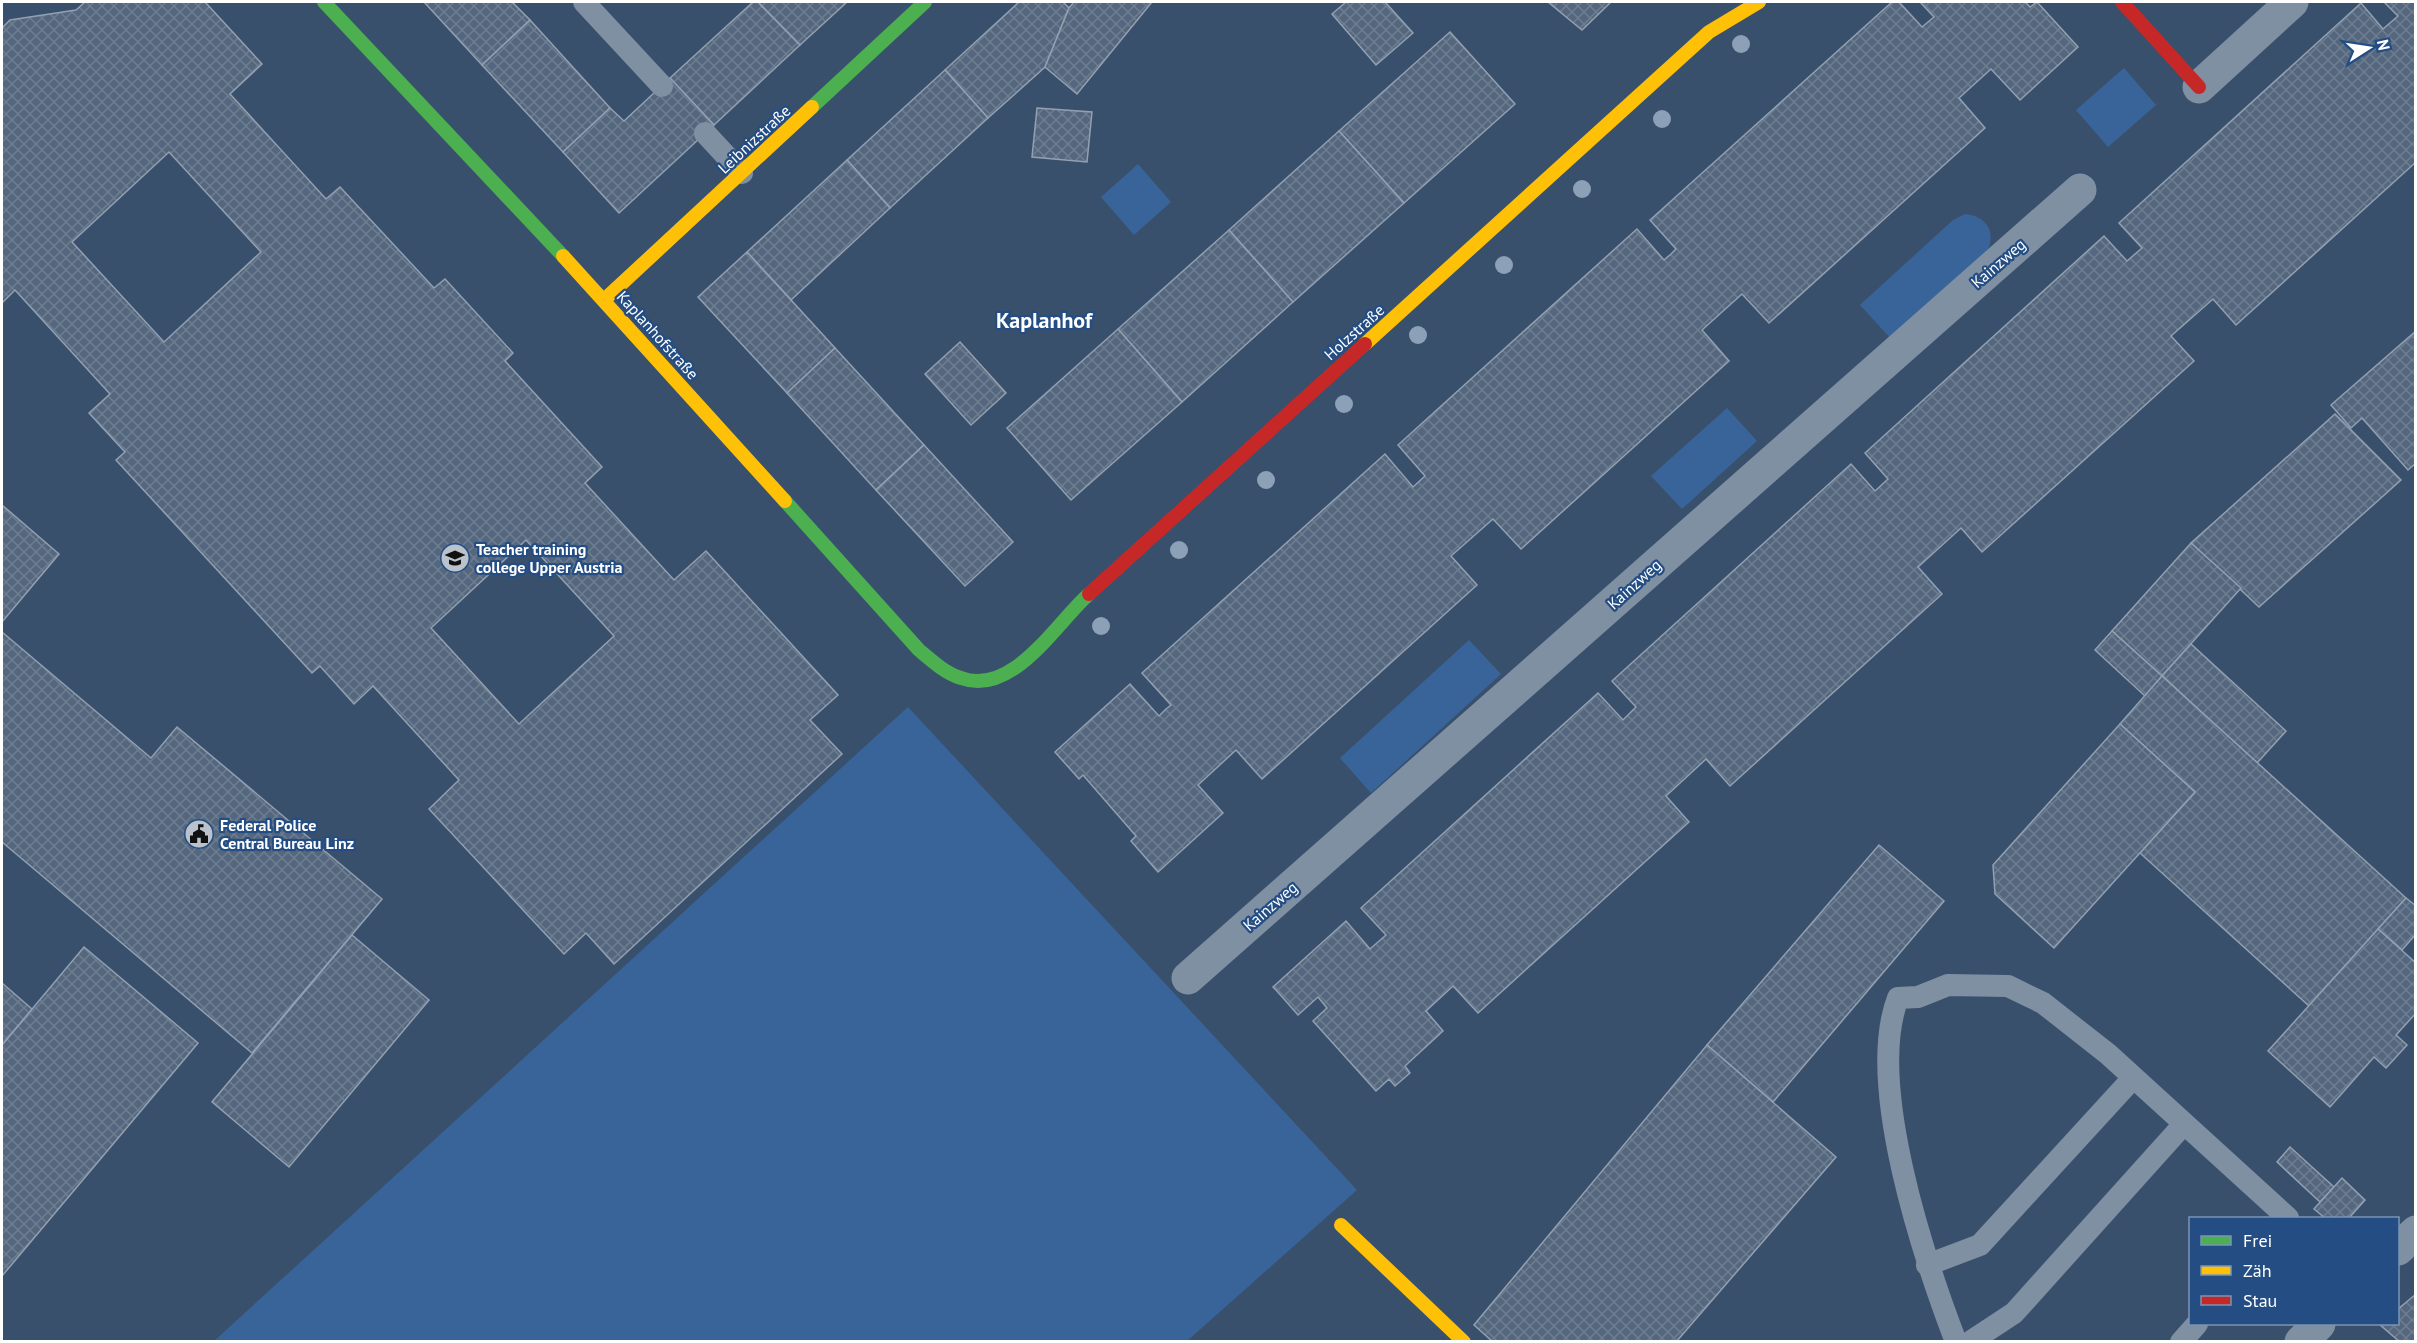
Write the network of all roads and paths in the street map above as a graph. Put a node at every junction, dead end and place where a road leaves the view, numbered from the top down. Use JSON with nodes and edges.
{"nodes":[{"id":1,"x":324,"y":2,"type":"edge"},
{"id":2,"x":585,"y":2,"type":"edge"},
{"id":3,"x":926,"y":2,"type":"edge"},
{"id":4,"x":1758,"y":2,"type":"edge"},
{"id":5,"x":2122,"y":2,"type":"edge"},
{"id":6,"x":2292,"y":2,"type":"edge"},
{"id":7,"x":662,"y":86,"type":"dead end"},
{"id":8,"x":2199,"y":87,"type":"joint"},
{"id":9,"x":705,"y":133,"type":"dead end"},
{"id":10,"x":742,"y":173,"type":"junction"},
{"id":11,"x":2080,"y":190,"type":"dead end"},
{"id":12,"x":604,"y":300,"type":"junction"},
{"id":13,"x":972,"y":682,"type":"joint"},
{"id":14,"x":1188,"y":978,"type":"dead end"},
{"id":15,"x":2133,"y":1078,"type":"junction"},
{"id":16,"x":2184,"y":1124,"type":"junction"},
{"id":17,"x":2287,"y":1217,"type":"edge"},
{"id":18,"x":1341,"y":1226,"type":"dead end"},
{"id":19,"x":2415,"y":1232,"type":"edge"},
{"id":20,"x":2399,"y":1247,"type":"edge"},
{"id":21,"x":1927,"y":1265,"type":"junction"},
{"id":22,"x":2195,"y":1325,"type":"edge"},
{"id":23,"x":2317,"y":1325,"type":"edge"},
{"id":24,"x":1464,"y":1341,"type":"edge"},
{"id":25,"x":1956,"y":1341,"type":"edge"},
{"id":26,"x":1970,"y":1341,"type":"edge"},
{"id":27,"x":2181,"y":1341,"type":"edge"},
{"id":28,"x":2301,"y":1341,"type":"edge"}],
"edges":[{"from":1,"to":12,"type":"street","name":"Kaplanhofstraße"},
{"from":2,"to":7,"type":"lane"},
{"from":3,"to":10,"type":"street","name":"Leibnizstraße"},
{"from":4,"to":13,"type":"street","name":"Holzstraße"},
{"from":5,"to":8,"type":"street"},
{"from":6,"to":8,"type":"street"},
{"from":9,"to":10,"type":"lane"},
{"from":10,"to":12,"type":"street","name":"Leibnizstraße"},
{"from":11,"to":14,"type":"street","name":"Kainzweg"},
{"from":12,"to":13,"type":"street","name":"Kaplanhofstraße"},
{"from":15,"to":16,"type":"lane"},
{"from":15,"to":21,"type":"lane"},
{"from":15,"to":21,"type":"lane"},
{"from":16,"to":17,"type":"lane"},
{"from":16,"to":26,"type":"lane"},
{"from":18,"to":24,"type":"street"},
{"from":19,"to":20,"type":"street"},
{"from":21,"to":25,"type":"lane"},
{"from":22,"to":27,"type":"lane"},
{"from":23,"to":28,"type":"street"}]}
